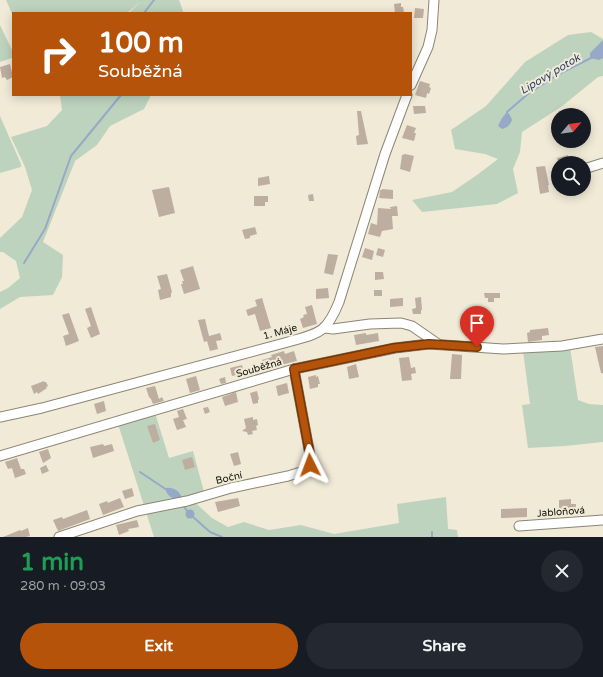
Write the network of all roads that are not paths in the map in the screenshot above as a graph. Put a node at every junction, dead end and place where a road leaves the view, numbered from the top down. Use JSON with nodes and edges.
{"nodes":[{"id":1,"x":434,"y":0,"type":"edge"},
{"id":2,"x":412,"y":83,"type":"edge"},
{"id":3,"x":407,"y":96,"type":"edge"},
{"id":4,"x":603,"y":163,"type":"edge"},
{"id":5,"x":591,"y":167,"type":"edge"},
{"id":6,"x":325,"y":328,"type":"junction"},
{"id":7,"x":603,"y":339,"type":"edge"},
{"id":8,"x":438,"y":344,"type":"junction"},
{"id":9,"x":294,"y":369,"type":"junction"},
{"id":10,"x":0,"y":418,"type":"edge"},
{"id":11,"x":0,"y":456,"type":"edge"},
{"id":12,"x":603,"y":520,"type":"edge"},
{"id":13,"x":520,"y":526,"type":"dead end"},
{"id":14,"x":58,"y":537,"type":"edge"}],
"edges":[{"from":1,"to":2,"type":"street"},
{"from":3,"to":6,"type":"street"},
{"from":4,"to":5,"type":"street"},
{"from":6,"to":8,"type":"street"},
{"from":6,"to":10,"type":"street","name":"1. Máje"},
{"from":7,"to":8,"type":"street","name":"Souběžná"},
{"from":8,"to":9,"type":"street","name":"Souběžná"},
{"from":9,"to":11,"type":"street","name":"Souběžná"},
{"from":9,"to":14,"type":"street","name":"Boční"},
{"from":12,"to":13,"type":"street","name":"Jabloňová"}]}
